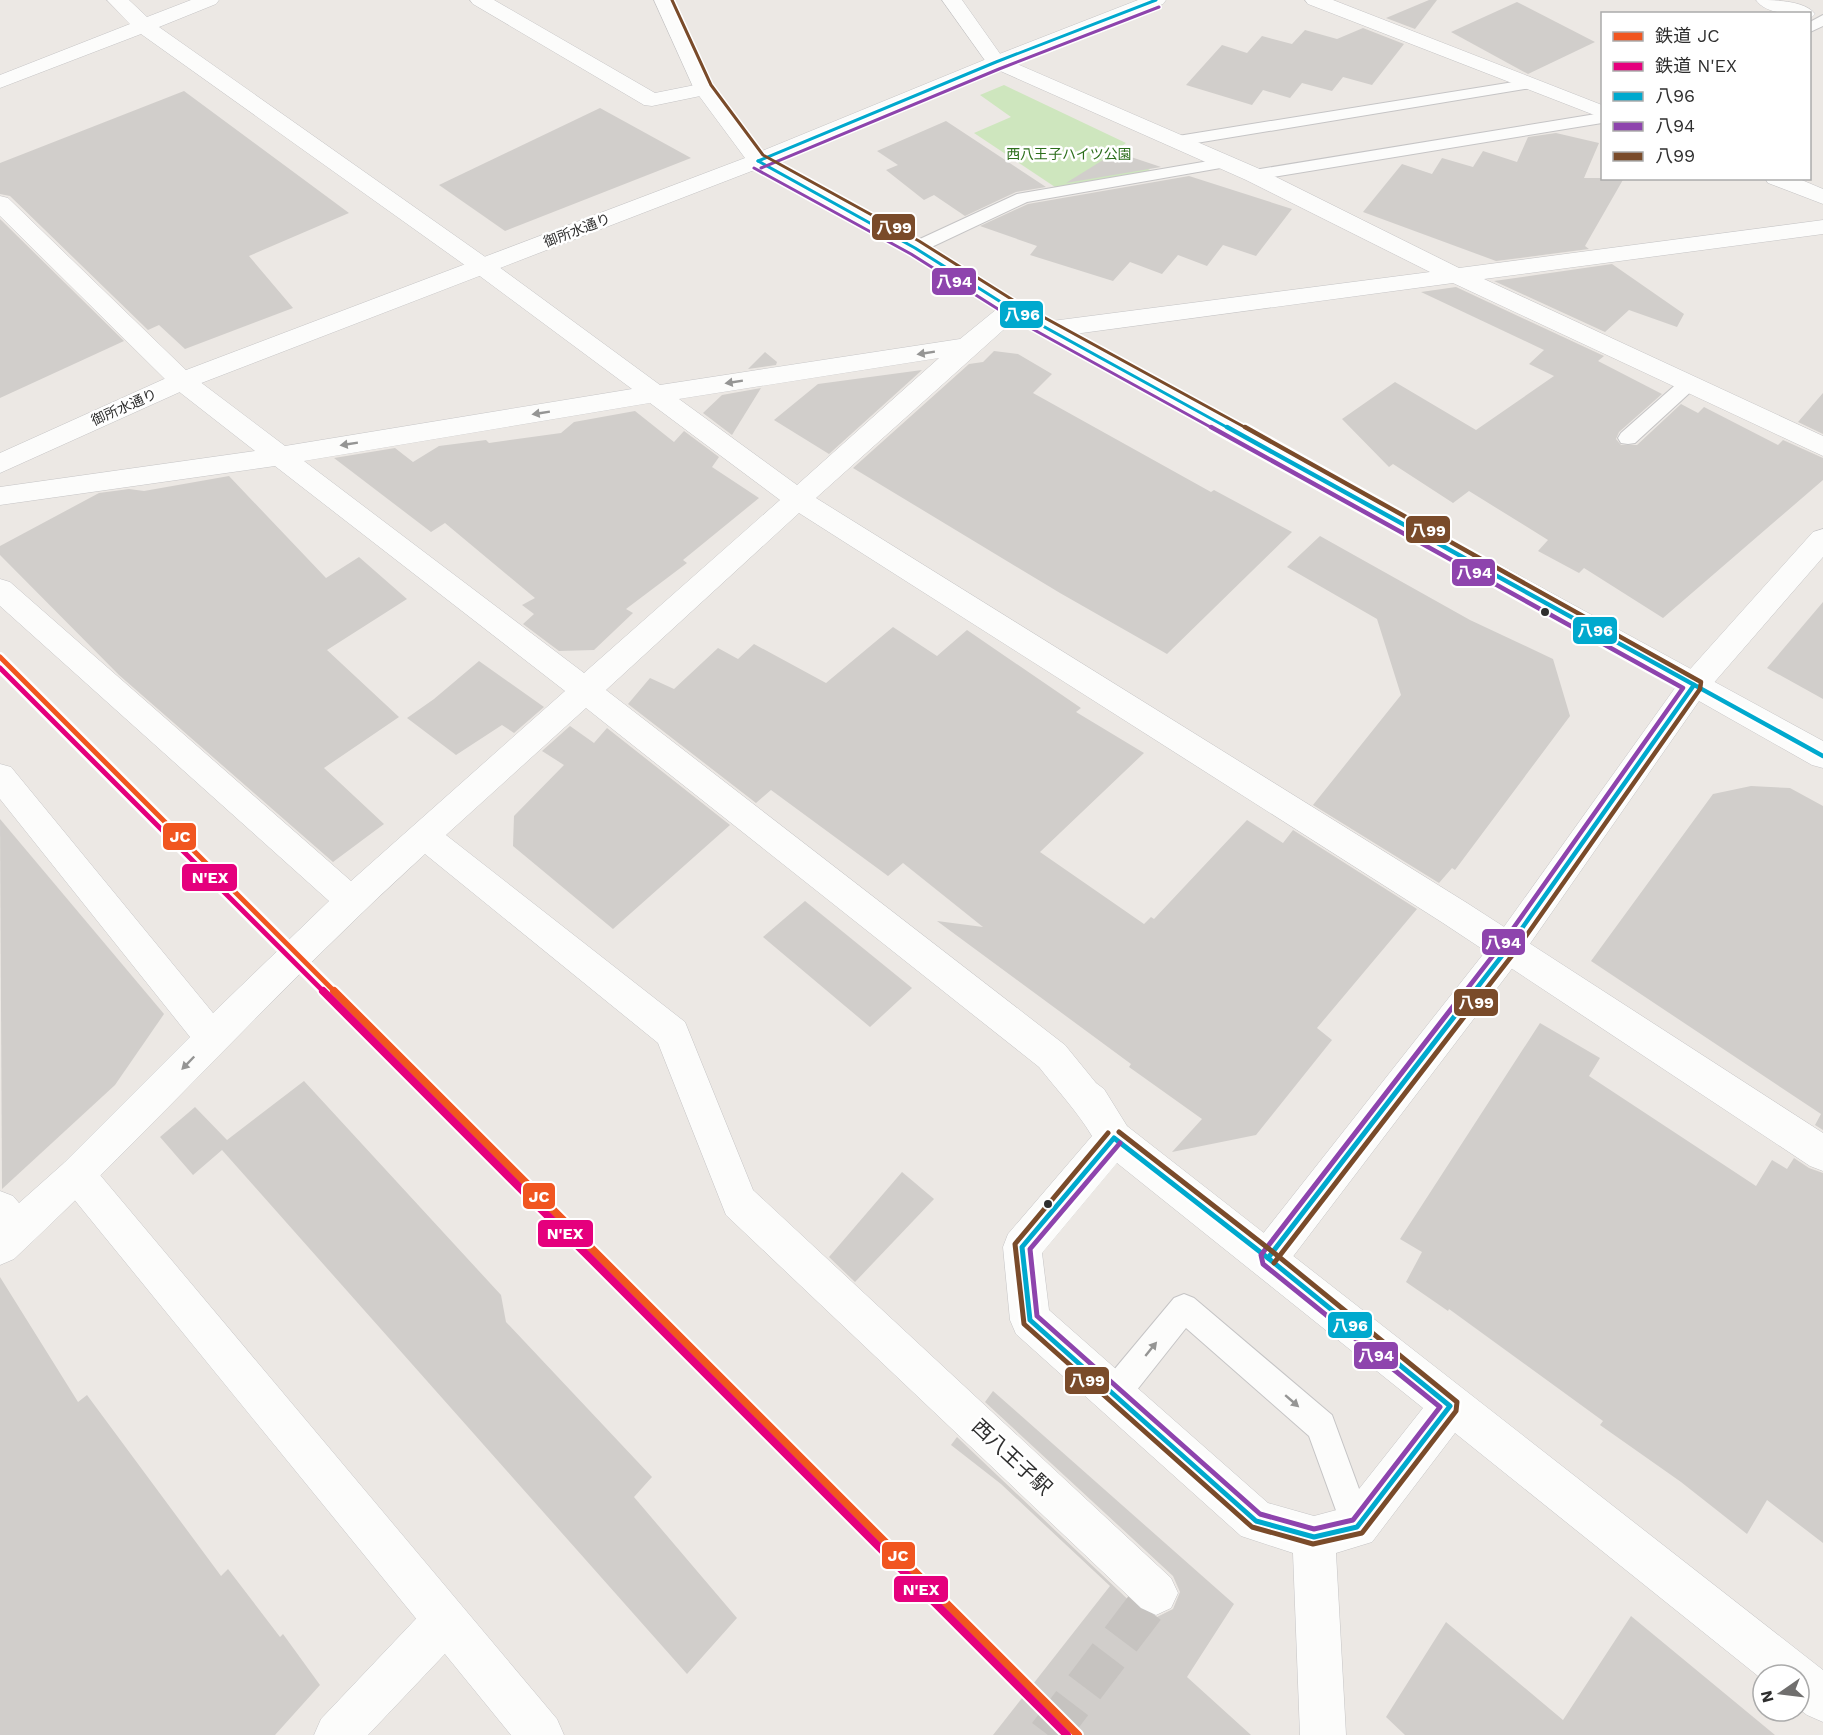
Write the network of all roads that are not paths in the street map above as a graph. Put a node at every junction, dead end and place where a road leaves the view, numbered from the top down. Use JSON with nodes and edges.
{"nodes":[{"id":1,"x":117,"y":0,"type":"edge"},
{"id":2,"x":209,"y":0,"type":"edge"},
{"id":3,"x":480,"y":0,"type":"edge"},
{"id":4,"x":664,"y":0,"type":"edge"},
{"id":5,"x":952,"y":0,"type":"edge"},
{"id":6,"x":1156,"y":0,"type":"edge"},
{"id":7,"x":1315,"y":0,"type":"edge"},
{"id":8,"x":1766,"y":0,"type":"edge"},
{"id":9,"x":1797,"y":12,"type":"edge"},
{"id":10,"x":144,"y":26,"type":"junction"},
{"id":11,"x":996,"y":62,"type":"junction"},
{"id":12,"x":0,"y":82,"type":"edge"},
{"id":13,"x":1532,"y":84,"type":"junction"},
{"id":14,"x":705,"y":90,"type":"junction"},
{"id":15,"x":1601,"y":112,"type":"edge"},
{"id":16,"x":1601,"y":118,"type":"edge"},
{"id":17,"x":1178,"y":141,"type":"junction"},
{"id":18,"x":758,"y":161,"type":"junction"},
{"id":19,"x":1226,"y":163,"type":"junction"},
{"id":20,"x":1254,"y":175,"type":"junction"},
{"id":21,"x":1781,"y":180,"type":"edge"},
{"id":22,"x":1823,"y":197,"type":"edge"},
{"id":23,"x":0,"y":204,"type":"edge"},
{"id":24,"x":1823,"y":228,"type":"edge"},
{"id":25,"x":915,"y":248,"type":"junction"},
{"id":26,"x":482,"y":266,"type":"junction"},
{"id":27,"x":1455,"y":275,"type":"junction"},
{"id":28,"x":1012,"y":309,"type":"junction"},
{"id":29,"x":1052,"y":328,"type":"junction"},
{"id":30,"x":968,"y":346,"type":"junction"},
{"id":31,"x":182,"y":381,"type":"junction"},
{"id":32,"x":1688,"y":384,"type":"junction"},
{"id":33,"x":655,"y":394,"type":"junction"},
{"id":34,"x":1628,"y":438,"type":"dead end"},
{"id":35,"x":1823,"y":447,"type":"edge"},
{"id":36,"x":280,"y":456,"type":"junction"},
{"id":37,"x":0,"y":464,"type":"edge"},
{"id":38,"x":0,"y":496,"type":"edge"},
{"id":39,"x":799,"y":500,"type":"junction"},
{"id":40,"x":1823,"y":539,"type":"edge"},
{"id":41,"x":0,"y":589,"type":"edge"},
{"id":42,"x":1694,"y":685,"type":"junction"},
{"id":43,"x":587,"y":691,"type":"junction"},
{"id":44,"x":1823,"y":756,"type":"edge"},
{"id":45,"x":0,"y":776,"type":"edge"},
{"id":46,"x":425,"y":836,"type":"junction"},
{"id":47,"x":352,"y":900,"type":"junction"},
{"id":48,"x":1508,"y":948,"type":"junction"},
{"id":49,"x":212,"y":1038,"type":"junction"},
{"id":50,"x":1114,"y":1138,"type":"junction"},
{"id":51,"x":1823,"y":1154,"type":"edge"},
{"id":52,"x":77,"y":1175,"type":"junction"},
{"id":53,"x":5,"y":1228,"type":"edge"},
{"id":54,"x":1268,"y":1258,"type":"junction"},
{"id":55,"x":1114,"y":1394,"type":"junction"},
{"id":56,"x":1450,"y":1406,"type":"junction"},
{"id":57,"x":1357,"y":1527,"type":"junction"},
{"id":58,"x":1314,"y":1537,"type":"junction"},
{"id":59,"x":1156,"y":1593,"type":"dead end"},
{"id":60,"x":445,"y":1621,"type":"junction"},
{"id":61,"x":1778,"y":1663,"type":"edge"},
{"id":62,"x":1811,"y":1690,"type":"edge"},
{"id":63,"x":1823,"y":1699,"type":"edge"},
{"id":64,"x":337,"y":1735,"type":"edge"},
{"id":65,"x":541,"y":1735,"type":"edge"},
{"id":66,"x":1323,"y":1735,"type":"edge"}],
"edges":[{"from":1,"to":10,"type":"street"},
{"from":2,"to":10,"type":"street"},
{"from":3,"to":14,"type":"street"},
{"from":4,"to":14,"type":"street"},
{"from":5,"to":11,"type":"street"},
{"from":6,"to":11,"type":"street","name":"御所水通り"},
{"from":7,"to":13,"type":"street"},
{"from":8,"to":9,"type":"street"},
{"from":10,"to":12,"type":"street"},
{"from":10,"to":26,"type":"street"},
{"from":11,"to":17,"type":"street"},
{"from":11,"to":18,"type":"street","name":"御所水通り"},
{"from":13,"to":15,"type":"street"},
{"from":13,"to":17,"type":"lane"},
{"from":14,"to":18,"type":"street"},
{"from":16,"to":20,"type":"lane"},
{"from":17,"to":19,"type":"street"},
{"from":18,"to":25,"type":"street"},
{"from":18,"to":26,"type":"street","name":"御所水通り"},
{"from":19,"to":20,"type":"street"},
{"from":19,"to":25,"type":"lane"},
{"from":20,"to":27,"type":"street"},
{"from":21,"to":22,"type":"street"},
{"from":23,"to":31,"type":"street"},
{"from":24,"to":27,"type":"street"},
{"from":25,"to":28,"type":"street"},
{"from":26,"to":31,"type":"street","name":"御所水通り"},
{"from":26,"to":33,"type":"street"},
{"from":27,"to":29,"type":"street"},
{"from":27,"to":32,"type":"street"},
{"from":28,"to":29,"type":"street"},
{"from":28,"to":30,"type":"street"},
{"from":29,"to":42,"type":"street"},
{"from":30,"to":33,"type":"street","one_way":true},
{"from":30,"to":39,"type":"street"},
{"from":31,"to":36,"type":"street"},
{"from":31,"to":37,"type":"street","name":"御所水通り"},
{"from":32,"to":34,"type":"lane"},
{"from":32,"to":35,"type":"street"},
{"from":33,"to":36,"type":"street","one_way":true},
{"from":33,"to":39,"type":"street"},
{"from":36,"to":38,"type":"street"},
{"from":36,"to":43,"type":"street"},
{"from":39,"to":43,"type":"street"},
{"from":39,"to":48,"type":"street"},
{"from":40,"to":42,"type":"street"},
{"from":41,"to":47,"type":"street"},
{"from":42,"to":44,"type":"street"},
{"from":42,"to":48,"type":"street"},
{"from":43,"to":46,"type":"street"},
{"from":43,"to":50,"type":"street"},
{"from":45,"to":49,"type":"street"},
{"from":46,"to":47,"type":"street"},
{"from":46,"to":59,"type":"street","name":"西八王子駅"},
{"from":47,"to":49,"type":"street"},
{"from":48,"to":51,"type":"street"},
{"from":48,"to":54,"type":"street"},
{"from":49,"to":52,"type":"street","one_way":true},
{"from":50,"to":54,"type":"street"},
{"from":50,"to":55,"type":"street"},
{"from":52,"to":53,"type":"street"},
{"from":52,"to":60,"type":"street"},
{"from":54,"to":56,"type":"street"},
{"from":55,"to":57,"type":"lane","one_way":true},
{"from":55,"to":58,"type":"street"},
{"from":56,"to":57,"type":"street"},
{"from":56,"to":61,"type":"street"},
{"from":57,"to":58,"type":"street"},
{"from":58,"to":66,"type":"street"},
{"from":60,"to":64,"type":"street"},
{"from":60,"to":65,"type":"street"},
{"from":62,"to":63,"type":"street"}]}
